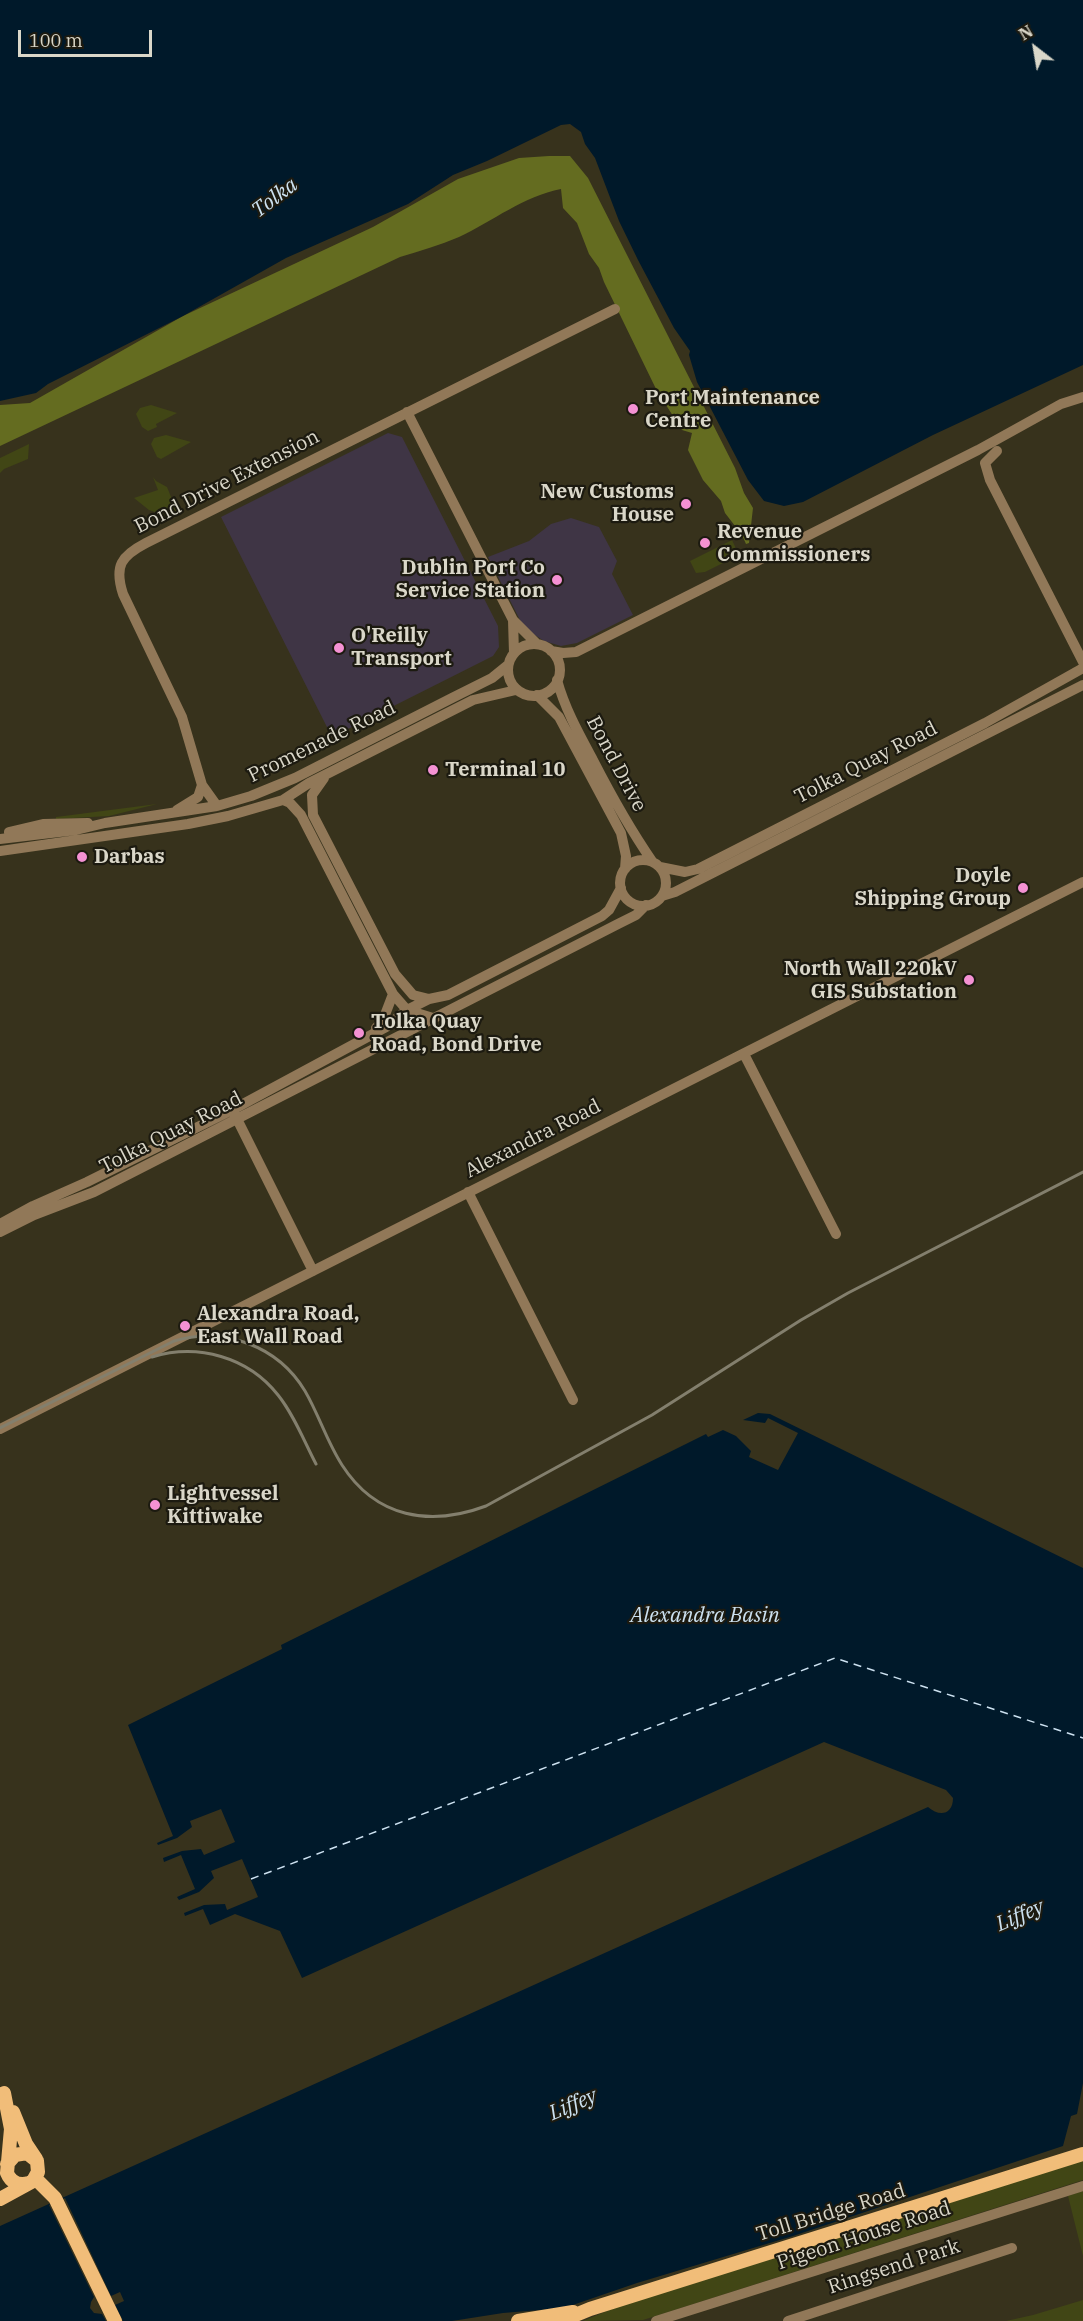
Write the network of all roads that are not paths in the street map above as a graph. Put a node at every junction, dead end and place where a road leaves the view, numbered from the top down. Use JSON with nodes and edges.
{"nodes":[{"id":1,"x":615,"y":309,"type":"dead end"},
{"id":2,"x":1083,"y":397,"type":"edge"},
{"id":3,"x":407,"y":412,"type":"junction"},
{"id":4,"x":997,"y":451,"type":"dead end"},
{"id":5,"x":513,"y":620,"type":"junction"},
{"id":6,"x":537,"y":644,"type":"junction"},
{"id":7,"x":551,"y":651,"type":"junction"},
{"id":8,"x":514,"y":653,"type":"junction"},
{"id":9,"x":1083,"y":662,"type":"edge"},
{"id":10,"x":508,"y":665,"type":"junction"},
{"id":11,"x":1083,"y":668,"type":"edge"},
{"id":12,"x":557,"y":680,"type":"junction"},
{"id":13,"x":1083,"y":685,"type":"edge"},
{"id":14,"x":516,"y":690,"type":"junction"},
{"id":15,"x":537,"y":695,"type":"junction"},
{"id":16,"x":328,"y":773,"type":"junction"},
{"id":17,"x":202,"y":785,"type":"junction"},
{"id":18,"x":283,"y":800,"type":"junction"},
{"id":19,"x":217,"y":806,"type":"junction"},
{"id":20,"x":172,"y":813,"type":"junction"},
{"id":21,"x":103,"y":823,"type":"junction"},
{"id":22,"x":0,"y":834,"type":"edge"},
{"id":23,"x":0,"y":839,"type":"edge"},
{"id":24,"x":0,"y":851,"type":"edge"},
{"id":25,"x":656,"y":864,"type":"junction"},
{"id":26,"x":625,"y":869,"type":"junction"},
{"id":27,"x":1083,"y":882,"type":"edge"},
{"id":28,"x":621,"y":888,"type":"junction"},
{"id":29,"x":662,"y":896,"type":"junction"},
{"id":30,"x":646,"y":905,"type":"junction"},
{"id":31,"x":393,"y":994,"type":"junction"},
{"id":32,"x":429,"y":999,"type":"junction"},
{"id":33,"x":407,"y":1010,"type":"junction"},
{"id":34,"x":433,"y":1017,"type":"junction"},
{"id":35,"x":369,"y":1034,"type":"junction"},
{"id":36,"x":348,"y":1046,"type":"junction"},
{"id":37,"x":744,"y":1054,"type":"junction"},
{"id":38,"x":354,"y":1058,"type":"junction"},
{"id":39,"x":234,"y":1115,"type":"junction"},
{"id":40,"x":468,"y":1192,"type":"junction"},
{"id":41,"x":0,"y":1224,"type":"edge"},
{"id":42,"x":0,"y":1232,"type":"edge"},
{"id":43,"x":836,"y":1234,"type":"dead end"},
{"id":44,"x":313,"y":1271,"type":"junction"},
{"id":45,"x":573,"y":1400,"type":"dead end"},
{"id":46,"x":0,"y":1430,"type":"edge"},
{"id":47,"x":2,"y":2090,"type":"edge"},
{"id":48,"x":1083,"y":2154,"type":"edge"},
{"id":49,"x":37,"y":2161,"type":"junction"},
{"id":50,"x":5,"y":2171,"type":"edge"},
{"id":51,"x":32,"y":2181,"type":"junction"},
{"id":52,"x":1083,"y":2186,"type":"edge"},
{"id":53,"x":0,"y":2199,"type":"edge"},
{"id":54,"x":1012,"y":2248,"type":"dead end"},
{"id":55,"x":590,"y":2309,"type":"junction"},
{"id":56,"x":115,"y":2321,"type":"edge"},
{"id":57,"x":518,"y":2321,"type":"edge"},
{"id":58,"x":561,"y":2321,"type":"edge"},
{"id":59,"x":656,"y":2321,"type":"edge"},
{"id":60,"x":788,"y":2321,"type":"edge"}],
"edges":[{"from":1,"to":3,"type":"street","name":"Bond Drive Extension"},
{"from":2,"to":7,"type":"street"},
{"from":3,"to":5,"type":"street"},
{"from":3,"to":17,"type":"street","name":"Bond Drive Extension"},
{"from":4,"to":9,"type":"street"},
{"from":5,"to":6,"type":"street"},
{"from":5,"to":8,"type":"street"},
{"from":6,"to":7,"type":"street"},
{"from":6,"to":8,"type":"street"},
{"from":7,"to":12,"type":"street"},
{"from":8,"to":10,"type":"street"},
{"from":10,"to":14,"type":"street"},
{"from":10,"to":19,"type":"street","name":"Promenade Road"},
{"from":11,"to":25,"type":"street","name":"Tolka Quay Road"},
{"from":12,"to":15,"type":"street"},
{"from":12,"to":25,"type":"street","name":"Bond Drive"},
{"from":13,"to":29,"type":"street","name":"Tolka Quay Road"},
{"from":14,"to":15,"type":"street"},
{"from":14,"to":16,"type":"street","name":"Promenade Road"},
{"from":15,"to":26,"type":"street","name":"Bond Drive"},
{"from":16,"to":18,"type":"street","name":"Promenade Road"},
{"from":16,"to":32,"type":"street"},
{"from":17,"to":19,"type":"street","name":"Bond Drive Extension"},
{"from":17,"to":20,"type":"street"},
{"from":18,"to":24,"type":"street","name":"Promenade Road"},
{"from":18,"to":31,"type":"street"},
{"from":19,"to":20,"type":"street","name":"Promenade Road"},
{"from":20,"to":21,"type":"street","name":"Promenade Road"},
{"from":21,"to":22,"type":"street","name":"Promenade Road"},
{"from":21,"to":23,"type":"street","name":"Promenade Road"},
{"from":25,"to":26,"type":"street"},
{"from":25,"to":29,"type":"street"},
{"from":26,"to":28,"type":"street"},
{"from":27,"to":37,"type":"street","name":"Alexandra Road"},
{"from":28,"to":30,"type":"street"},
{"from":28,"to":32,"type":"street","name":"Tolka Quay Road"},
{"from":29,"to":30,"type":"street"},
{"from":30,"to":34,"type":"street","name":"Tolka Quay Road"},
{"from":31,"to":33,"type":"street"},
{"from":31,"to":35,"type":"street"},
{"from":32,"to":33,"type":"street","name":"Tolka Quay Road"},
{"from":33,"to":34,"type":"street"},
{"from":33,"to":35,"type":"street","name":"Tolka Quay Road"},
{"from":34,"to":38,"type":"street","name":"Tolka Quay Road"},
{"from":35,"to":36,"type":"street","name":"Tolka Quay Road"},
{"from":36,"to":38,"type":"street"},
{"from":36,"to":39,"type":"street","name":"Tolka Quay Road"},
{"from":37,"to":40,"type":"street","name":"Alexandra Road"},
{"from":37,"to":43,"type":"street"},
{"from":38,"to":39,"type":"street","name":"Tolka Quay Road"},
{"from":39,"to":41,"type":"street","name":"Tolka Quay Road"},
{"from":39,"to":42,"type":"street","name":"Tolka Quay Road"},
{"from":39,"to":44,"type":"street"},
{"from":40,"to":44,"type":"street","name":"Alexandra Road"},
{"from":40,"to":45,"type":"street"},
{"from":44,"to":46,"type":"street","name":"Alexandra Road"},
{"from":47,"to":49,"type":"main road"},
{"from":47,"to":50,"type":"main road"},
{"from":48,"to":55,"type":"main road","name":"Toll Bridge Road"},
{"from":49,"to":50,"type":"main road"},
{"from":49,"to":51,"type":"main road"},
{"from":50,"to":51,"type":"main road"},
{"from":51,"to":53,"type":"main road"},
{"from":51,"to":56,"type":"main road"},
{"from":52,"to":59,"type":"street","name":"Pigeon House Road"},
{"from":54,"to":60,"type":"street","name":"Ringsend Park"},
{"from":55,"to":57,"type":"main road","name":"Toll Bridge Road"},
{"from":55,"to":58,"type":"main road","name":"Toll Bridge Road"}]}
